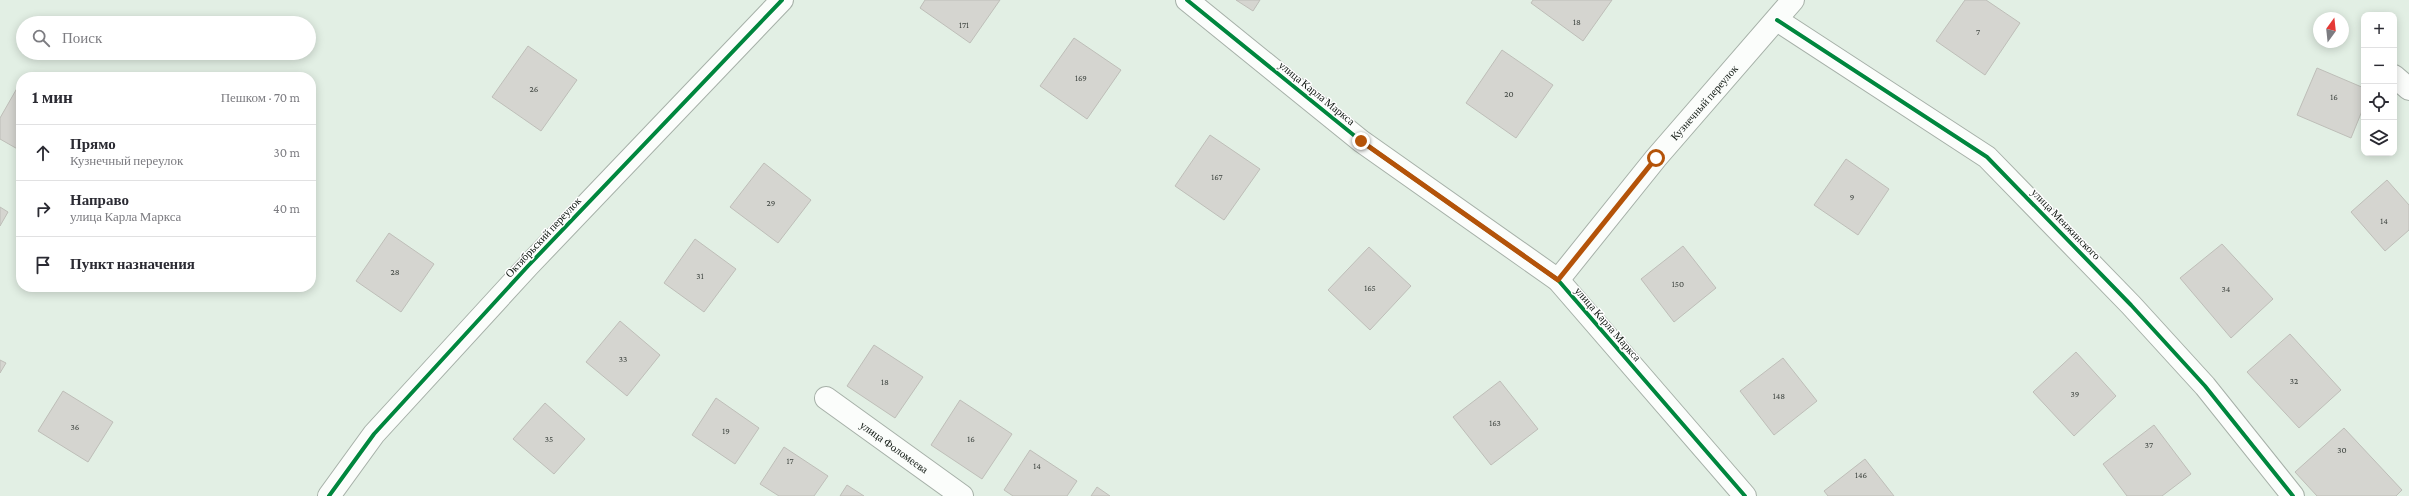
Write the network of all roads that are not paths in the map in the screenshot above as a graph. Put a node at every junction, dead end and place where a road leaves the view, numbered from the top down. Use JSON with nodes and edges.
{"nodes":[{"id":1,"x":782,"y":0,"type":"edge"},
{"id":2,"x":1187,"y":0,"type":"edge"},
{"id":3,"x":1792,"y":0,"type":"edge"},
{"id":4,"x":1777,"y":20,"type":"junction"},
{"id":5,"x":2397,"y":79,"type":"edge"},
{"id":6,"x":2409,"y":89,"type":"edge"},
{"id":7,"x":1558,"y":280,"type":"junction"},
{"id":8,"x":826,"y":398,"type":"dead end"},
{"id":9,"x":329,"y":496,"type":"edge"},
{"id":10,"x":962,"y":496,"type":"edge"},
{"id":11,"x":1745,"y":496,"type":"edge"},
{"id":12,"x":2293,"y":496,"type":"edge"}],
"edges":[{"from":1,"to":9,"type":"street","name":"Октябрьский переулок"},
{"from":2,"to":7,"type":"street","name":"улица Карла Маркса"},
{"from":3,"to":4,"type":"street","name":"Кузнечный переулок"},
{"from":4,"to":7,"type":"street","name":"Кузнечный переулок"},
{"from":4,"to":12,"type":"street","name":"улица Менжинского"},
{"from":5,"to":6,"type":"street"},
{"from":7,"to":11,"type":"street","name":"улица Карла Маркса"},
{"from":8,"to":10,"type":"street","name":"улица Фоломеева"}]}
